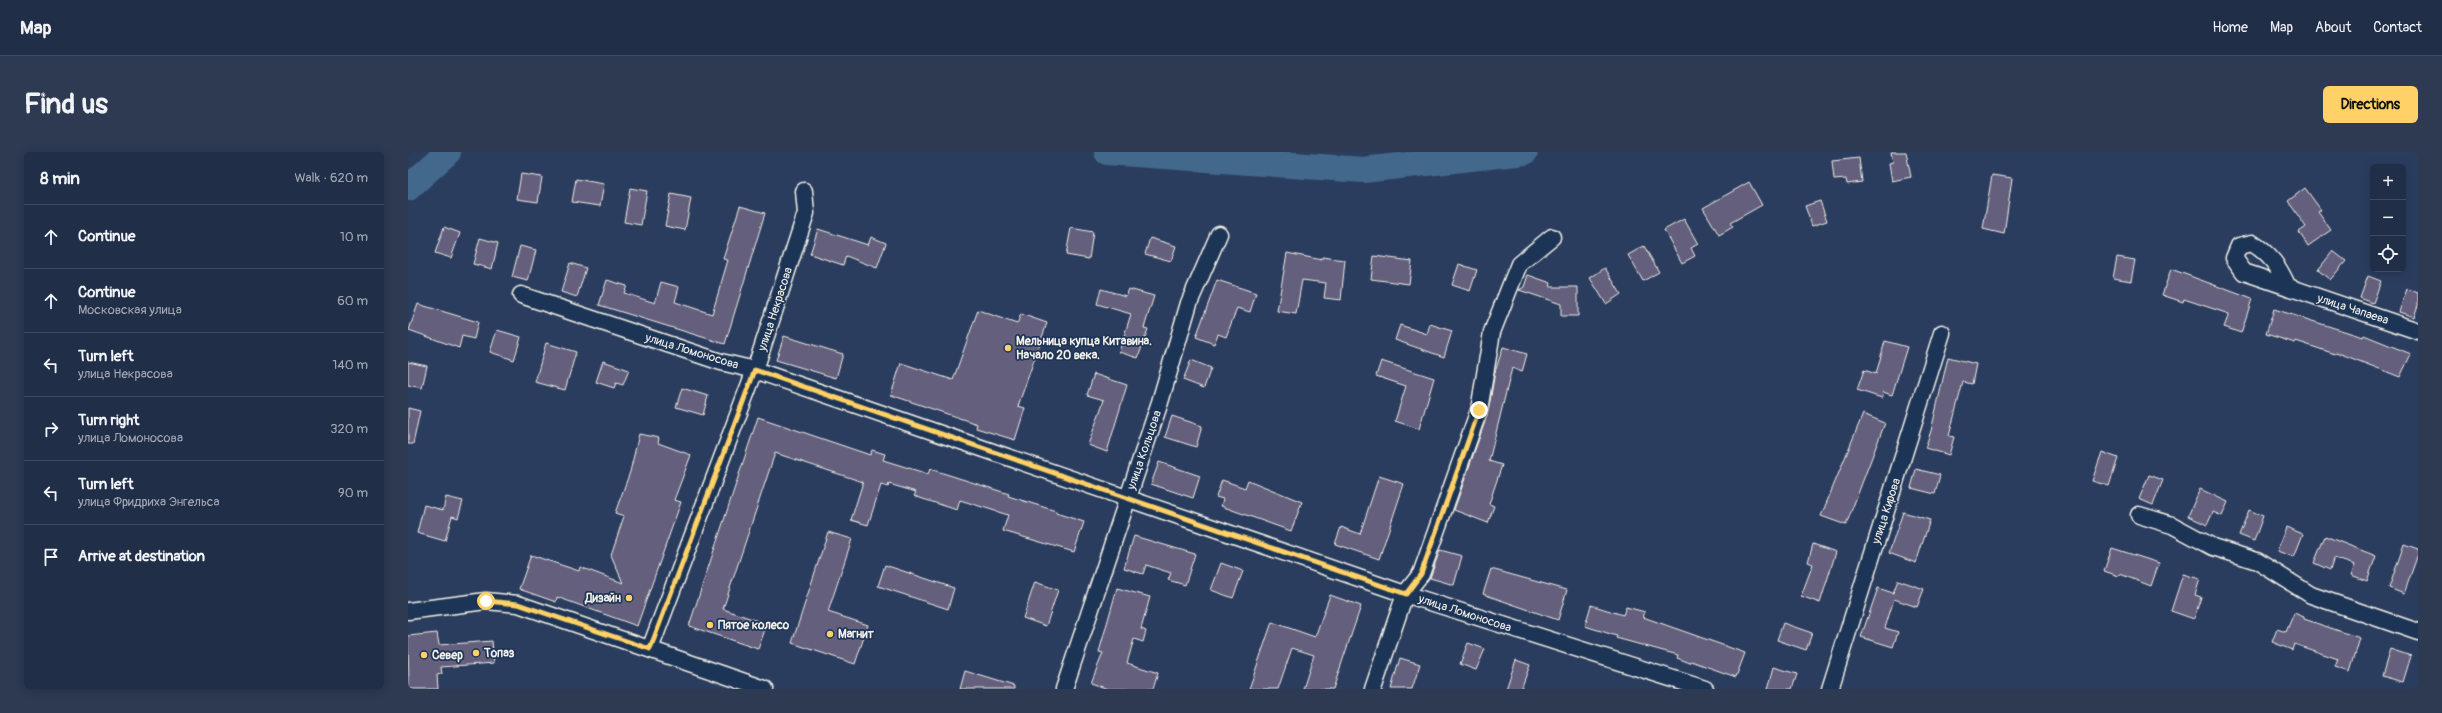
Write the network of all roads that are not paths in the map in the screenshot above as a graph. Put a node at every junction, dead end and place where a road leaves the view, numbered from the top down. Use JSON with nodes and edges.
{"nodes":[{"id":1,"x":804,"y":191,"type":"dead end"},
{"id":2,"x":1219,"y":234,"type":"dead end"},
{"id":3,"x":1552,"y":237,"type":"dead end"},
{"id":4,"x":2288,"y":287,"type":"dead end"},
{"id":5,"x":521,"y":295,"type":"dead end"},
{"id":6,"x":2418,"y":331,"type":"edge"},
{"id":7,"x":1942,"y":333,"type":"dead end"},
{"id":8,"x":755,"y":370,"type":"junction"},
{"id":9,"x":1127,"y":499,"type":"junction"},
{"id":10,"x":2139,"y":515,"type":"dead end"},
{"id":11,"x":1406,"y":594,"type":"junction"},
{"id":12,"x":408,"y":611,"type":"edge"},
{"id":13,"x":2418,"y":632,"type":"edge"},
{"id":14,"x":650,"y":649,"type":"junction"},
{"id":15,"x":765,"y":689,"type":"edge"},
{"id":16,"x":1064,"y":689,"type":"edge"},
{"id":17,"x":1373,"y":689,"type":"edge"},
{"id":18,"x":1705,"y":689,"type":"edge"},
{"id":19,"x":1830,"y":689,"type":"edge"}],
"edges":[{"from":1,"to":8,"type":"street","name":"улица Некрасова"},
{"from":2,"to":9,"type":"street","name":"улица Кольцова"},
{"from":3,"to":11,"type":"street"},
{"from":4,"to":6,"type":"street","name":"улица Чапаева"},
{"from":5,"to":8,"type":"street","name":"улица Ломоносова"},
{"from":7,"to":19,"type":"street","name":"улица Кирова"},
{"from":8,"to":9,"type":"street","name":"улица Ломоносова"},
{"from":8,"to":14,"type":"street","name":"улица Некрасова"},
{"from":9,"to":11,"type":"street","name":"улица Ломоносова"},
{"from":9,"to":16,"type":"street","name":"улица Кольцова"},
{"from":10,"to":13,"type":"street"},
{"from":11,"to":17,"type":"street"},
{"from":11,"to":18,"type":"street","name":"улица Ломоносова"},
{"from":12,"to":14,"type":"street"},
{"from":14,"to":15,"type":"street"}]}
